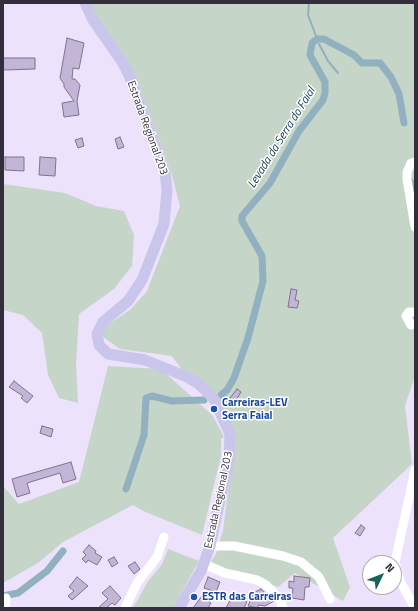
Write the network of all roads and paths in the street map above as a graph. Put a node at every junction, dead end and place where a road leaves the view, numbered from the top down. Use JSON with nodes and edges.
{"nodes":[{"id":1,"x":85,"y":3,"type":"edge"},
{"id":2,"x":415,"y":162,"type":"edge"},
{"id":3,"x":415,"y":227,"type":"edge"},
{"id":4,"x":415,"y":312,"type":"edge"},
{"id":5,"x":411,"y":325,"type":"dead end"},
{"id":6,"x":415,"y":470,"type":"edge"},
{"id":7,"x":164,"y":537,"type":"dead end"},
{"id":8,"x":210,"y":546,"type":"junction"},
{"id":9,"x":204,"y":564,"type":"junction"},
{"id":10,"x":6,"y":598,"type":"dead end"},
{"id":11,"x":330,"y":599,"type":"dead end"},
{"id":12,"x":5,"y":608,"type":"edge"},
{"id":13,"x":125,"y":608,"type":"edge"},
{"id":14,"x":179,"y":608,"type":"edge"},
{"id":15,"x":283,"y":608,"type":"edge"},
{"id":16,"x":415,"y":608,"type":"edge"}],
"edges":[{"from":1,"to":8,"type":"main road","name":"Estrada Regional 203"},
{"from":2,"to":3,"type":"street"},
{"from":4,"to":5,"type":"street"},
{"from":6,"to":16,"type":"street"},
{"from":7,"to":13,"type":"street"},
{"from":8,"to":9,"type":"main road","name":"Estrada Regional 203"},
{"from":8,"to":11,"type":"street"},
{"from":9,"to":14,"type":"main road","name":"Estrada Regional 203"},
{"from":9,"to":15,"type":"street"},
{"from":10,"to":12,"type":"street"}]}
